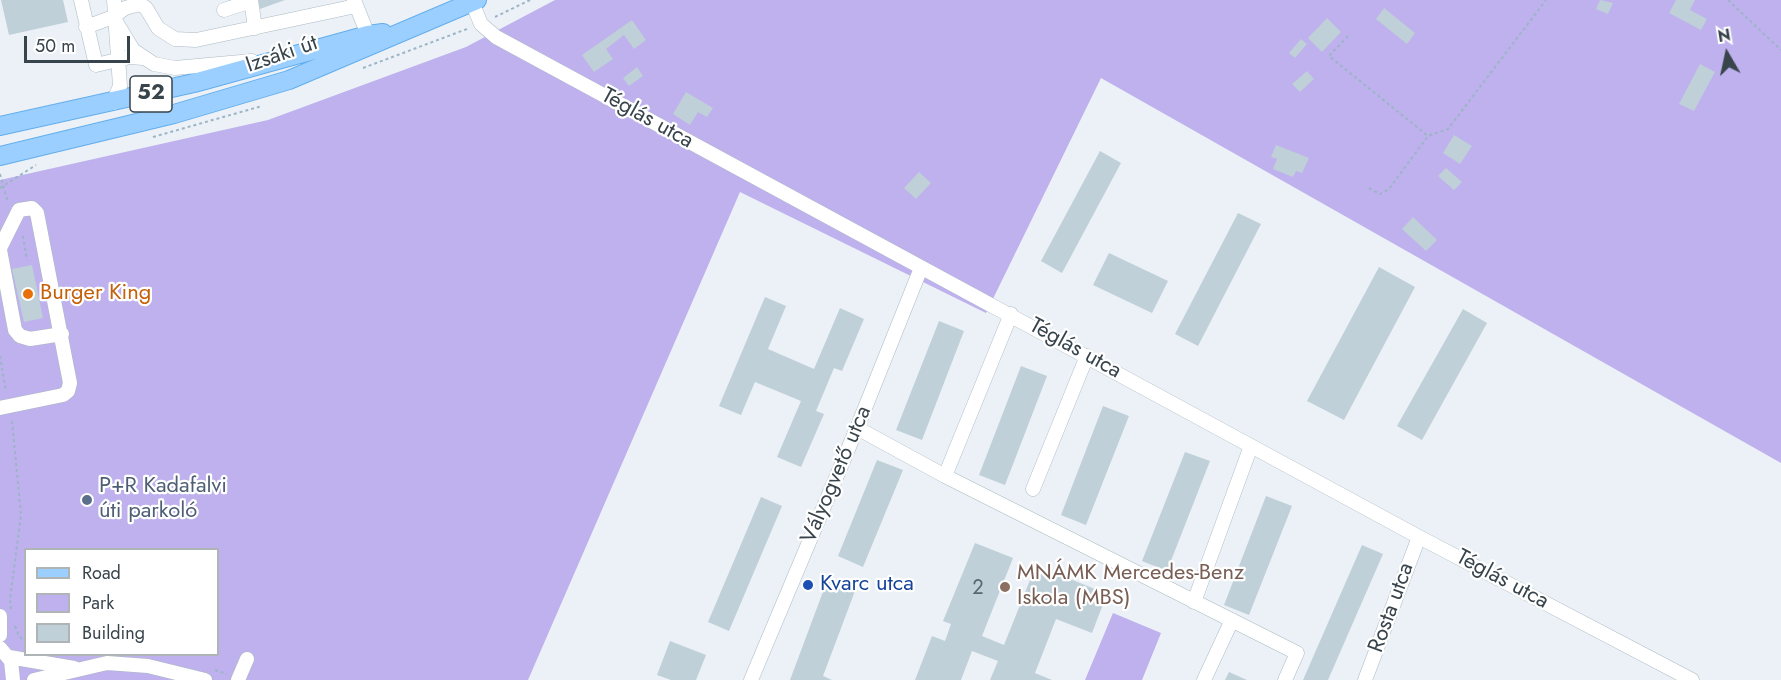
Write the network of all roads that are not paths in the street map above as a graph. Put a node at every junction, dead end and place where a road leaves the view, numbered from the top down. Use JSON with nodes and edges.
{"nodes":[{"id":1,"x":81,"y":0,"type":"edge"},
{"id":2,"x":114,"y":0,"type":"edge"},
{"id":3,"x":251,"y":0,"type":"edge"},
{"id":4,"x":475,"y":1,"type":"edge"},
{"id":5,"x":355,"y":3,"type":"edge"},
{"id":6,"x":224,"y":10,"type":"dead end"},
{"id":7,"x":113,"y":17,"type":"junction"},
{"id":8,"x":86,"y":27,"type":"junction"},
{"id":9,"x":255,"y":28,"type":"junction"},
{"id":10,"x":400,"y":31,"type":"junction"},
{"id":11,"x":368,"y":35,"type":"junction"},
{"id":12,"x":300,"y":56,"type":"junction"},
{"id":13,"x":143,"y":58,"type":"junction"},
{"id":14,"x":118,"y":59,"type":"junction"},
{"id":15,"x":113,"y":103,"type":"junction"},
{"id":16,"x":0,"y":126,"type":"edge"},
{"id":17,"x":0,"y":156,"type":"edge"},
{"id":18,"x":0,"y":249,"type":"edge"},
{"id":19,"x":921,"y":268,"type":"junction"},
{"id":20,"x":1011,"y":315,"type":"junction"},
{"id":21,"x":62,"y":334,"type":"junction"},
{"id":22,"x":1087,"y":356,"type":"junction"},
{"id":23,"x":5,"y":408,"type":"edge"},
{"id":24,"x":857,"y":428,"type":"junction"},
{"id":25,"x":1251,"y":446,"type":"junction"},
{"id":26,"x":945,"y":476,"type":"junction"},
{"id":27,"x":1034,"y":489,"type":"dead end"},
{"id":28,"x":1419,"y":537,"type":"junction"},
{"id":29,"x":1194,"y":602,"type":"junction"},
{"id":30,"x":6,"y":616,"type":"edge"},
{"id":31,"x":1232,"y":620,"type":"junction"},
{"id":32,"x":0,"y":634,"type":"edge"},
{"id":33,"x":4,"y":652,"type":"edge"},
{"id":34,"x":118,"y":659,"type":"edge"},
{"id":35,"x":247,"y":659,"type":"dead end"},
{"id":36,"x":76,"y":668,"type":"junction"},
{"id":37,"x":13,"y":680,"type":"edge"},
{"id":38,"x":34,"y":680,"type":"edge"},
{"id":39,"x":205,"y":680,"type":"edge"},
{"id":40,"x":238,"y":680,"type":"edge"},
{"id":41,"x":751,"y":680,"type":"edge"},
{"id":42,"x":1204,"y":680,"type":"edge"},
{"id":43,"x":1285,"y":680,"type":"edge"},
{"id":44,"x":1365,"y":680,"type":"edge"},
{"id":45,"x":1692,"y":680,"type":"edge"}],
"edges":[{"from":1,"to":8,"type":"street"},
{"from":2,"to":7,"type":"street"},
{"from":3,"to":6,"type":"street"},
{"from":3,"to":9,"type":"street"},
{"from":4,"to":10,"type":"main road","name":"Izsáki út","number":"52"},
{"from":4,"to":19,"type":"street","name":"Téglás utca"},
{"from":5,"to":9,"type":"street"},
{"from":5,"to":11,"type":"street"},
{"from":7,"to":8,"type":"street"},
{"from":7,"to":9,"type":"street"},
{"from":7,"to":13,"type":"street"},
{"from":7,"to":14,"type":"street"},
{"from":8,"to":14,"type":"street"},
{"from":10,"to":11,"type":"main road","name":"Izsáki út","number":"52"},
{"from":10,"to":17,"type":"main road","name":"Izsáki út","number":"52"},
{"from":11,"to":12,"type":"main road","name":"Izsáki út","number":"52"},
{"from":12,"to":13,"type":"street"},
{"from":12,"to":15,"type":"main road","name":"Izsáki út","number":"52"},
{"from":13,"to":14,"type":"street"},
{"from":14,"to":15,"type":"street"},
{"from":15,"to":16,"type":"main road","name":"Izsáki út","number":"52"},
{"from":18,"to":21,"type":"street"},
{"from":18,"to":21,"type":"street"},
{"from":19,"to":20,"type":"street","name":"Téglás utca"},
{"from":19,"to":24,"type":"street","name":"Vályogvető utca"},
{"from":20,"to":22,"type":"street","name":"Téglás utca"},
{"from":20,"to":26,"type":"street"},
{"from":21,"to":23,"type":"street"},
{"from":22,"to":25,"type":"street","name":"Téglás utca"},
{"from":22,"to":27,"type":"street"},
{"from":24,"to":26,"type":"street"},
{"from":24,"to":41,"type":"street","name":"Vályogvető utca"},
{"from":25,"to":28,"type":"street","name":"Téglás utca"},
{"from":25,"to":29,"type":"street"},
{"from":26,"to":29,"type":"street"},
{"from":28,"to":44,"type":"street","name":"Rosta utca"},
{"from":28,"to":45,"type":"street","name":"Téglás utca"},
{"from":29,"to":31,"type":"street"},
{"from":30,"to":32,"type":"street"},
{"from":31,"to":42,"type":"street"},
{"from":31,"to":43,"type":"street"},
{"from":33,"to":36,"type":"street"},
{"from":33,"to":37,"type":"street"},
{"from":34,"to":36,"type":"street"},
{"from":34,"to":39,"type":"street"},
{"from":35,"to":40,"type":"street"},
{"from":36,"to":38,"type":"street"}]}
